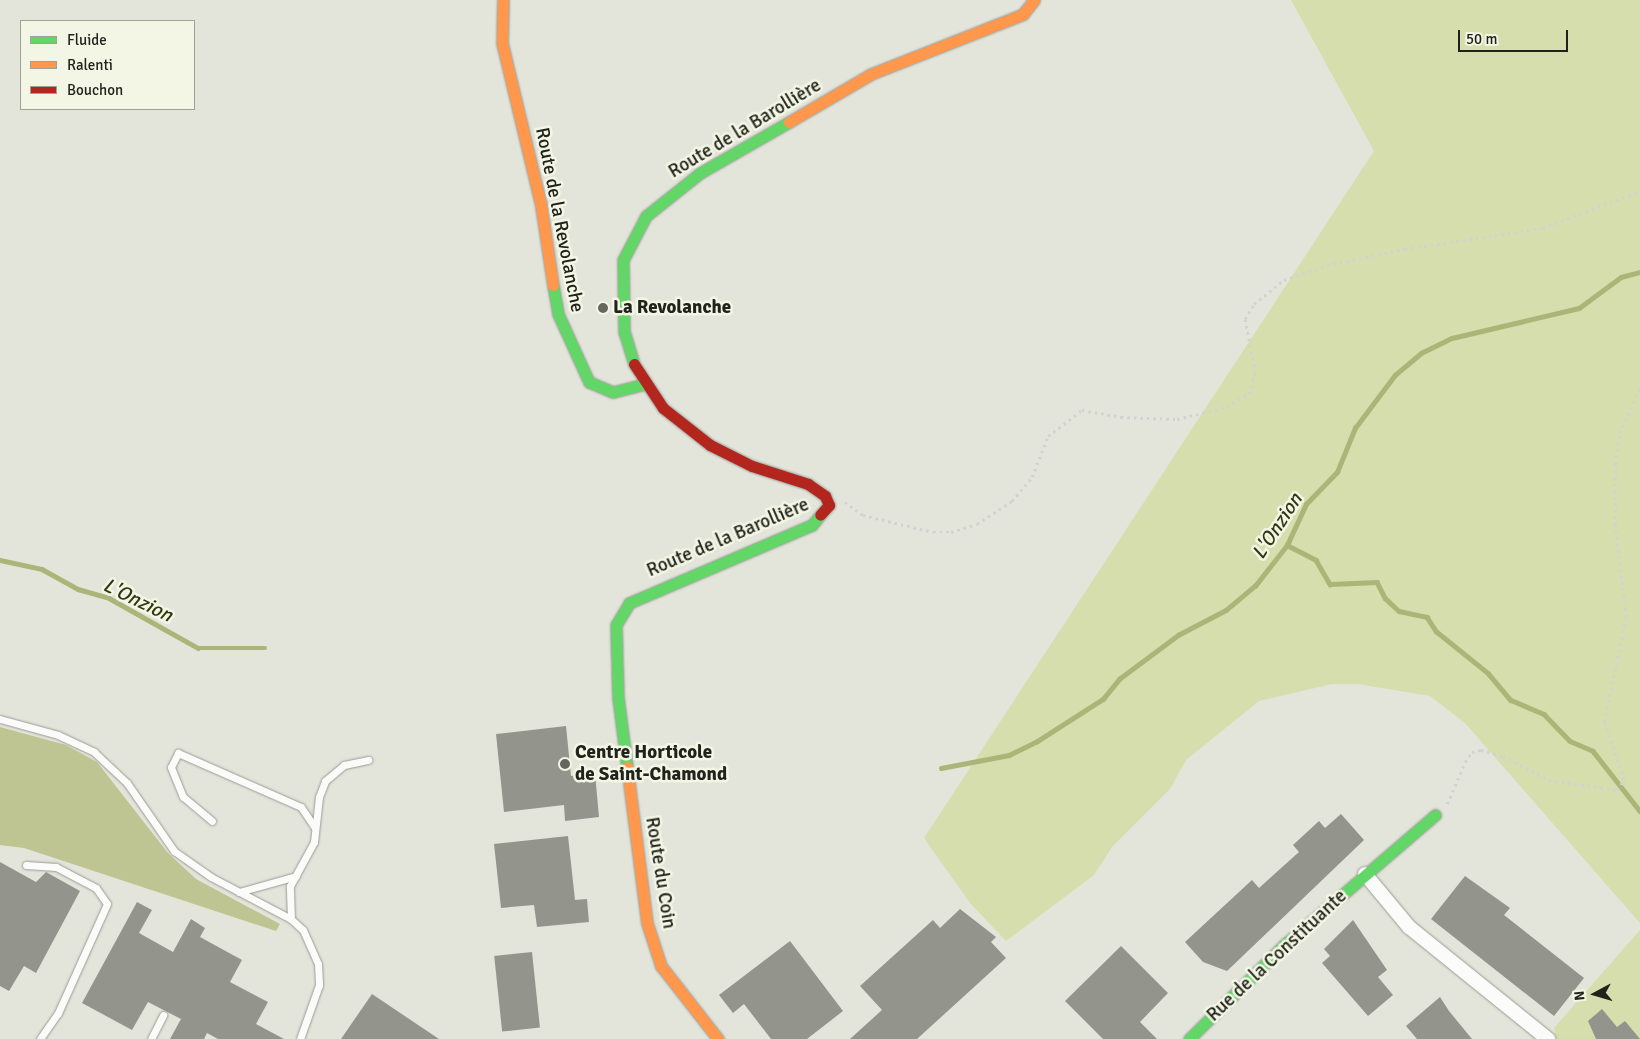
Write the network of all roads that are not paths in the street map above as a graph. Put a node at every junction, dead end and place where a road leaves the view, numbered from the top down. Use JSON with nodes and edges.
{"nodes":[{"id":1,"x":504,"y":0,"type":"edge"},
{"id":2,"x":1034,"y":0,"type":"edge"},
{"id":3,"x":645,"y":384,"type":"junction"},
{"id":4,"x":618,"y":693,"type":"joint"},
{"id":5,"x":0,"y":719,"type":"edge"},
{"id":6,"x":368,"y":760,"type":"dead end"},
{"id":7,"x":1435,"y":815,"type":"road end"},
{"id":8,"x":212,"y":821,"type":"dead end"},
{"id":9,"x":315,"y":828,"type":"junction"},
{"id":10,"x":26,"y":865,"type":"dead end"},
{"id":11,"x":1366,"y":874,"type":"junction"},
{"id":12,"x":296,"y":876,"type":"junction"},
{"id":13,"x":239,"y":892,"type":"junction"},
{"id":14,"x":291,"y":919,"type":"junction"},
{"id":15,"x":163,"y":1015,"type":"dead end"},
{"id":16,"x":40,"y":1039,"type":"edge"},
{"id":17,"x":151,"y":1039,"type":"edge"},
{"id":18,"x":300,"y":1039,"type":"edge"},
{"id":19,"x":718,"y":1039,"type":"edge"},
{"id":20,"x":1189,"y":1039,"type":"edge"},
{"id":21,"x":1548,"y":1039,"type":"edge"}],
"edges":[{"from":1,"to":3,"type":"main road","name":"Route de la Revolanche"},
{"from":2,"to":3,"type":"main road","name":"Route de la Barollière"},
{"from":3,"to":4,"type":"main road","name":"Route de la Barollière"},
{"from":4,"to":19,"type":"main road","name":"Route du Coin"},
{"from":5,"to":13,"type":"lane"},
{"from":6,"to":9,"type":"lane"},
{"from":7,"to":11,"type":"main road","name":"Rue de la Constituante"},
{"from":8,"to":9,"type":"lane"},
{"from":9,"to":12,"type":"lane"},
{"from":10,"to":16,"type":"lane"},
{"from":11,"to":20,"type":"main road","name":"Rue de la Constituante"},
{"from":11,"to":21,"type":"street"},
{"from":12,"to":13,"type":"lane"},
{"from":12,"to":14,"type":"lane"},
{"from":13,"to":14,"type":"lane"},
{"from":14,"to":18,"type":"lane"},
{"from":15,"to":17,"type":"lane"}]}
